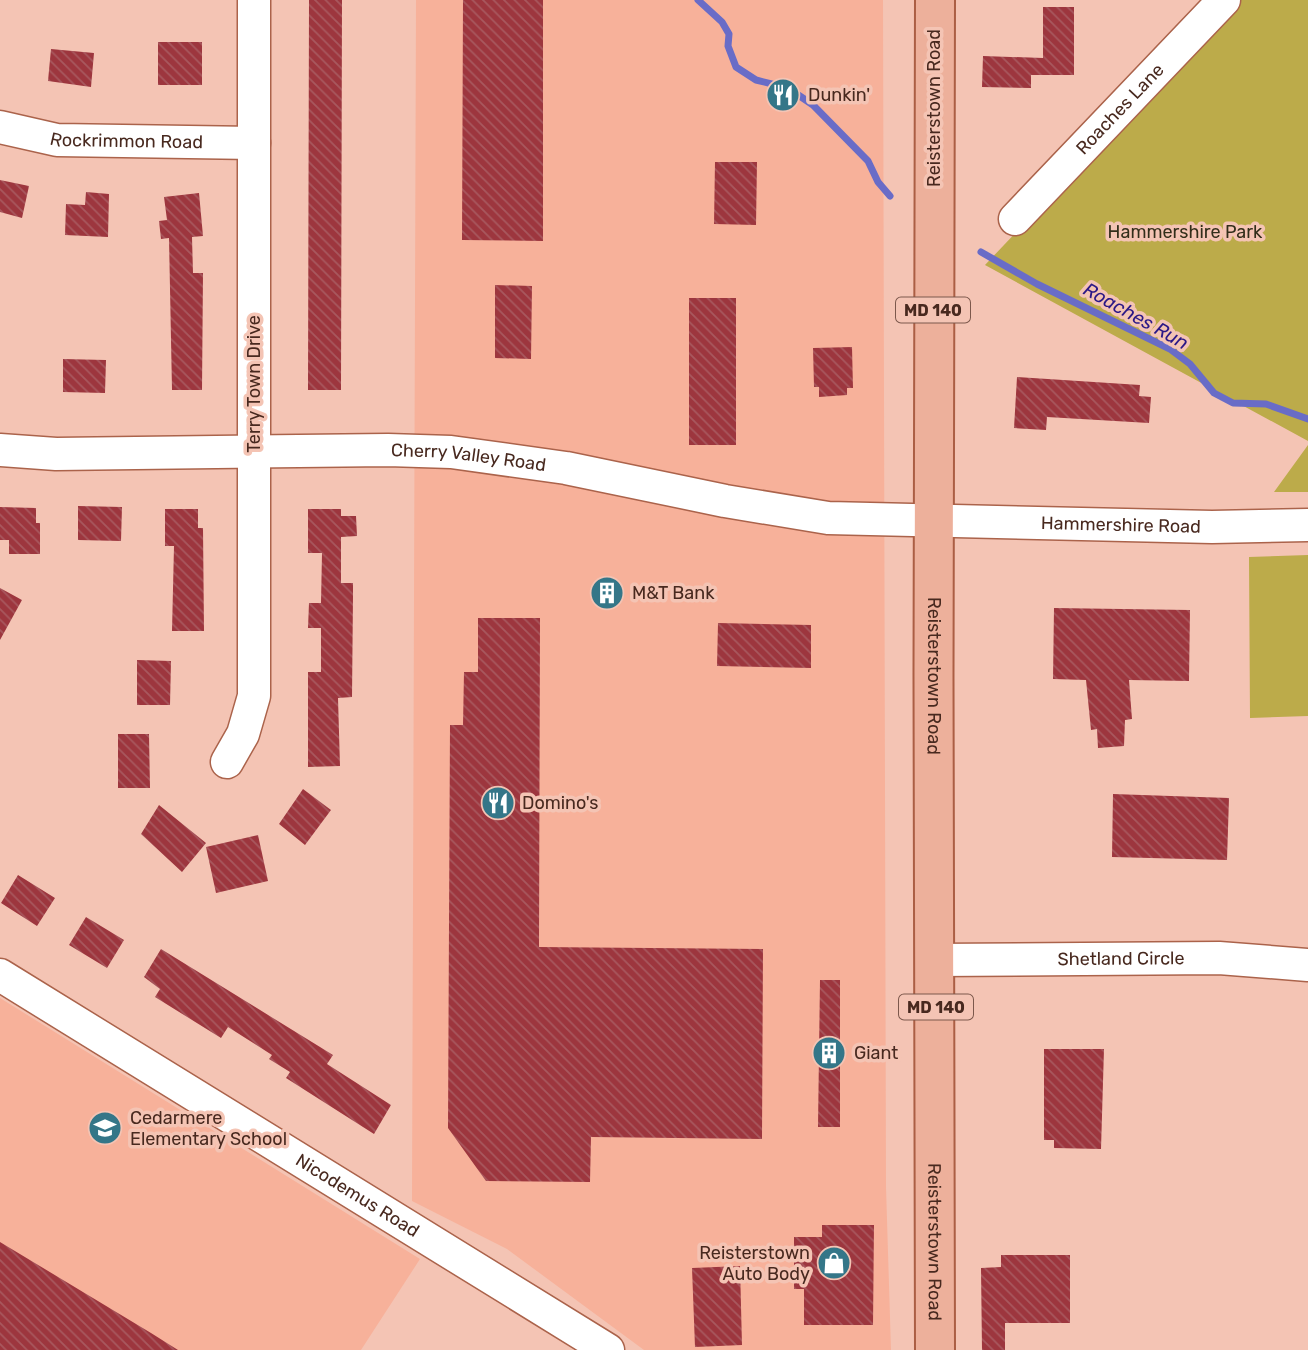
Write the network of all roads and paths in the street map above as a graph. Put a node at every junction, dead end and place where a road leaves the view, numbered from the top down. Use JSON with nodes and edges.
{"nodes":[{"id":1,"x":254,"y":0,"type":"edge"},
{"id":2,"x":935,"y":0,"type":"edge"},
{"id":3,"x":1224,"y":0,"type":"edge"},
{"id":4,"x":0,"y":127,"type":"edge"},
{"id":5,"x":254,"y":143,"type":"junction"},
{"id":6,"x":1015,"y":219,"type":"dead end"},
{"id":7,"x":0,"y":450,"type":"edge"},
{"id":8,"x":254,"y":453,"type":"junction"},
{"id":9,"x":932,"y":520,"type":"junction"},
{"id":10,"x":1308,"y":525,"type":"edge"},
{"id":11,"x":227,"y":762,"type":"dead end"},
{"id":12,"x":934,"y":960,"type":"junction"},
{"id":13,"x":1308,"y":965,"type":"edge"},
{"id":14,"x":0,"y":975,"type":"edge"},
{"id":15,"x":608,"y":1350,"type":"edge"},
{"id":16,"x":935,"y":1350,"type":"edge"}],
"edges":[{"from":1,"to":5,"type":"street","name":"Terry Town Drive"},
{"from":2,"to":9,"type":"main road","name":"Reisterstown Road","number":"MD 140"},
{"from":3,"to":6,"type":"street","name":"Roaches Lane"},
{"from":4,"to":5,"type":"street","name":"Rockrimmon Road"},
{"from":5,"to":8,"type":"street","name":"Terry Town Drive"},
{"from":7,"to":8,"type":"street","name":"Cherry Valley Road"},
{"from":8,"to":9,"type":"street","name":"Cherry Valley Road"},
{"from":8,"to":11,"type":"street","name":"Terry Town Drive"},
{"from":9,"to":10,"type":"street","name":"Hammershire Road"},
{"from":9,"to":12,"type":"main road","name":"Reisterstown Road","number":"MD 140"},
{"from":12,"to":13,"type":"street","name":"Shetland Circle"},
{"from":12,"to":16,"type":"main road","name":"Reisterstown Road","number":"MD 140"},
{"from":14,"to":15,"type":"street","name":"Nicodemus Road"}]}
